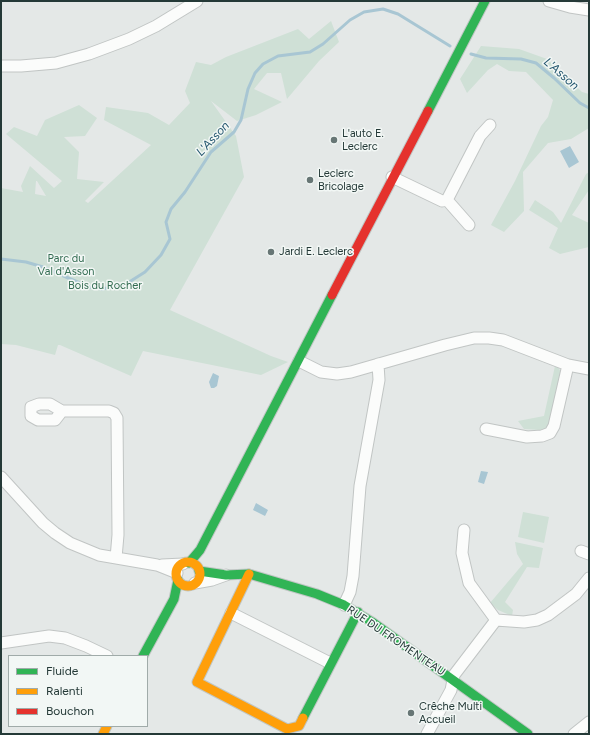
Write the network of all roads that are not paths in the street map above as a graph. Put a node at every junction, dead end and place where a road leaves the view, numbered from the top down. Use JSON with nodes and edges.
{"nodes":[{"id":1,"x":197,"y":1,"type":"edge"},
{"id":2,"x":550,"y":1,"type":"edge"},
{"id":3,"x":484,"y":3,"type":"edge"},
{"id":4,"x":589,"y":10,"type":"edge"},
{"id":5,"x":1,"y":66,"type":"edge"},
{"id":6,"x":490,"y":125,"type":"dead end"},
{"id":7,"x":392,"y":177,"type":"junction"},
{"id":8,"x":447,"y":200,"type":"junction"},
{"id":9,"x":470,"y":225,"type":"dead end"},
{"id":10,"x":299,"y":361,"type":"junction"},
{"id":11,"x":380,"y":364,"type":"junction"},
{"id":12,"x":568,"y":365,"type":"junction"},
{"id":13,"x":589,"y":369,"type":"edge"},
{"id":14,"x":62,"y":411,"type":"dead end"},
{"id":15,"x":486,"y":429,"type":"dead end"},
{"id":16,"x":1,"y":477,"type":"edge"},
{"id":17,"x":464,"y":530,"type":"dead end"},
{"id":18,"x":200,"y":550,"type":"junction"},
{"id":19,"x":116,"y":558,"type":"junction"},
{"id":20,"x":182,"y":570,"type":"junction"},
{"id":21,"x":199,"y":570,"type":"junction"},
{"id":22,"x":249,"y":574,"type":"junction"},
{"id":23,"x":226,"y":575,"type":"junction"},
{"id":24,"x":589,"y":578,"type":"edge"},
{"id":25,"x":192,"y":585,"type":"junction"},
{"id":26,"x":174,"y":599,"type":"junction"},
{"id":27,"x":344,"y":605,"type":"junction"},
{"id":28,"x":358,"y":612,"type":"junction"},
{"id":29,"x":231,"y":613,"type":"junction"},
{"id":30,"x":496,"y":620,"type":"junction"},
{"id":31,"x":1,"y":643,"type":"edge"},
{"id":32,"x":105,"y":655,"type":"edge"},
{"id":33,"x":144,"y":655,"type":"edge"},
{"id":34,"x":330,"y":663,"type":"junction"},
{"id":35,"x":453,"y":680,"type":"junction"},
{"id":36,"x":589,"y":722,"type":"edge"},
{"id":37,"x":427,"y":734,"type":"edge"},
{"id":38,"x":528,"y":734,"type":"edge"},
{"id":39,"x":574,"y":734,"type":"edge"}],
"edges":[{"from":1,"to":5,"type":"street"},
{"from":2,"to":4,"type":"street"},
{"from":3,"to":7,"type":"main road"},
{"from":6,"to":8,"type":"street"},
{"from":7,"to":8,"type":"street"},
{"from":7,"to":10,"type":"main road"},
{"from":8,"to":9,"type":"street"},
{"from":10,"to":11,"type":"street"},
{"from":10,"to":18,"type":"main road"},
{"from":11,"to":12,"type":"street"},
{"from":11,"to":27,"type":"street"},
{"from":12,"to":13,"type":"street"},
{"from":12,"to":15,"type":"street"},
{"from":14,"to":19,"type":"street"},
{"from":16,"to":19,"type":"street"},
{"from":17,"to":30,"type":"street"},
{"from":18,"to":20,"type":"main road"},
{"from":18,"to":21,"type":"main road"},
{"from":19,"to":20,"type":"street"},
{"from":20,"to":21,"type":"main road"},
{"from":20,"to":25,"type":"main road"},
{"from":20,"to":26,"type":"main road"},
{"from":21,"to":23,"type":"main road","name":"RUE DU FROMENTEAU"},
{"from":21,"to":25,"type":"main road"},
{"from":22,"to":23,"type":"main road","name":"RUE DU FROMENTEAU"},
{"from":22,"to":27,"type":"main road","name":"RUE DU FROMENTEAU"},
{"from":22,"to":29,"type":"main road"},
{"from":23,"to":25,"type":"street","name":"RUE DU FROMENTEAU"},
{"from":24,"to":30,"type":"street"},
{"from":25,"to":26,"type":"main road"},
{"from":26,"to":33,"type":"main road"},
{"from":27,"to":28,"type":"main road","name":"RUE DU FROMENTEAU"},
{"from":28,"to":34,"type":"main road"},
{"from":28,"to":35,"type":"main road","name":"RUE DU FROMENTEAU"},
{"from":29,"to":34,"type":"street"},
{"from":29,"to":34,"type":"main road"},
{"from":30,"to":35,"type":"street"},
{"from":31,"to":32,"type":"street"},
{"from":35,"to":37,"type":"street"},
{"from":35,"to":38,"type":"main road","name":"RUE DU FROMENTEAU"},
{"from":36,"to":39,"type":"street"}]}
